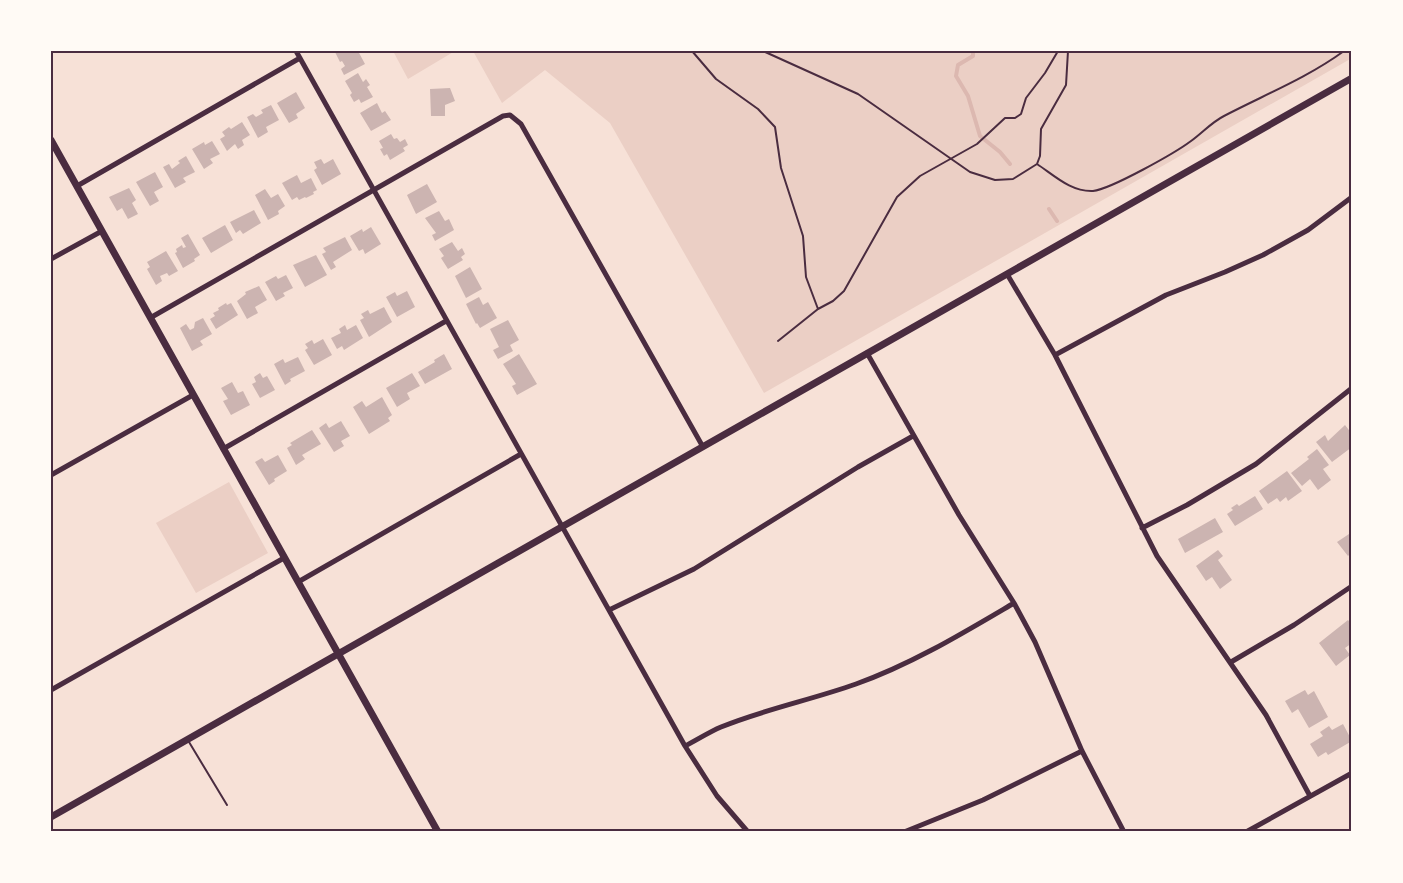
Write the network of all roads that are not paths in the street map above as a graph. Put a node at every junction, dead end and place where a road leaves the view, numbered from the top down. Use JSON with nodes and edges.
{"nodes":[{"id":1,"x":296,"y":51,"type":"edge"},
{"id":2,"x":692,"y":51,"type":"edge"},
{"id":3,"x":763,"y":51,"type":"edge"},
{"id":4,"x":1058,"y":51,"type":"edge"},
{"id":5,"x":1068,"y":51,"type":"edge"},
{"id":6,"x":1344,"y":51,"type":"edge"},
{"id":7,"x":300,"y":58,"type":"junction"},
{"id":8,"x":1352,"y":78,"type":"edge"},
{"id":9,"x":51,"y":140,"type":"edge"},
{"id":10,"x":951,"y":160,"type":"junction"},
{"id":11,"x":1037,"y":165,"type":"junction"},
{"id":12,"x":77,"y":186,"type":"junction"},
{"id":13,"x":374,"y":190,"type":"junction"},
{"id":14,"x":1352,"y":196,"type":"edge"},
{"id":15,"x":102,"y":231,"type":"junction"},
{"id":16,"x":51,"y":259,"type":"edge"},
{"id":17,"x":1007,"y":274,"type":"junction"},
{"id":18,"x":818,"y":309,"type":"junction"},
{"id":19,"x":150,"y":318,"type":"junction"},
{"id":20,"x":446,"y":321,"type":"junction"},
{"id":21,"x":778,"y":341,"type":"dead end"},
{"id":22,"x":867,"y":353,"type":"junction"},
{"id":23,"x":1055,"y":355,"type":"junction"},
{"id":24,"x":1352,"y":388,"type":"edge"},
{"id":25,"x":193,"y":395,"type":"junction"},
{"id":26,"x":913,"y":436,"type":"junction"},
{"id":27,"x":703,"y":447,"type":"junction"},
{"id":28,"x":223,"y":449,"type":"junction"},
{"id":29,"x":521,"y":454,"type":"junction"},
{"id":30,"x":51,"y":475,"type":"edge"},
{"id":31,"x":562,"y":527,"type":"junction"},
{"id":32,"x":1142,"y":528,"type":"junction"},
{"id":33,"x":284,"y":558,"type":"junction"},
{"id":34,"x":298,"y":582,"type":"junction"},
{"id":35,"x":1352,"y":585,"type":"edge"},
{"id":36,"x":1014,"y":603,"type":"junction"},
{"id":37,"x":609,"y":610,"type":"junction"},
{"id":38,"x":338,"y":654,"type":"junction"},
{"id":39,"x":1232,"y":662,"type":"junction"},
{"id":40,"x":51,"y":690,"type":"edge"},
{"id":41,"x":188,"y":740,"type":"junction"},
{"id":42,"x":685,"y":746,"type":"junction"},
{"id":43,"x":1082,"y":751,"type":"junction"},
{"id":44,"x":1352,"y":773,"type":"edge"},
{"id":45,"x":1310,"y":796,"type":"junction"},
{"id":46,"x":227,"y":805,"type":"dead end"},
{"id":47,"x":51,"y":817,"type":"edge"},
{"id":48,"x":438,"y":832,"type":"edge"},
{"id":49,"x":748,"y":832,"type":"edge"},
{"id":50,"x":904,"y":832,"type":"edge"},
{"id":51,"x":1124,"y":832,"type":"edge"},
{"id":52,"x":1246,"y":832,"type":"edge"}],
"edges":[{"from":1,"to":7,"type":"street"},
{"from":2,"to":18,"type":"lane"},
{"from":3,"to":10,"type":"lane"},
{"from":4,"to":10,"type":"lane"},
{"from":5,"to":11,"type":"lane"},
{"from":6,"to":11,"type":"lane"},
{"from":7,"to":12,"type":"street"},
{"from":7,"to":13,"type":"street"},
{"from":8,"to":17,"type":"street"},
{"from":9,"to":12,"type":"street"},
{"from":10,"to":11,"type":"lane"},
{"from":10,"to":18,"type":"lane"},
{"from":12,"to":15,"type":"street"},
{"from":13,"to":19,"type":"street"},
{"from":13,"to":20,"type":"street"},
{"from":13,"to":27,"type":"street"},
{"from":14,"to":23,"type":"street"},
{"from":15,"to":16,"type":"street"},
{"from":15,"to":19,"type":"street"},
{"from":17,"to":22,"type":"street"},
{"from":17,"to":23,"type":"street"},
{"from":18,"to":21,"type":"lane"},
{"from":19,"to":25,"type":"street"},
{"from":20,"to":28,"type":"street"},
{"from":20,"to":29,"type":"street"},
{"from":22,"to":26,"type":"street"},
{"from":22,"to":27,"type":"street"},
{"from":23,"to":32,"type":"street"},
{"from":24,"to":32,"type":"street"},
{"from":25,"to":28,"type":"street"},
{"from":25,"to":30,"type":"street"},
{"from":26,"to":36,"type":"street"},
{"from":26,"to":37,"type":"street"},
{"from":27,"to":31,"type":"street"},
{"from":28,"to":33,"type":"street"},
{"from":29,"to":31,"type":"street"},
{"from":29,"to":34,"type":"street"},
{"from":31,"to":37,"type":"street"},
{"from":31,"to":38,"type":"street"},
{"from":32,"to":39,"type":"street"},
{"from":33,"to":34,"type":"street"},
{"from":33,"to":40,"type":"street"},
{"from":34,"to":38,"type":"street"},
{"from":35,"to":39,"type":"street"},
{"from":36,"to":42,"type":"street"},
{"from":36,"to":43,"type":"street"},
{"from":37,"to":42,"type":"street"},
{"from":38,"to":41,"type":"street"},
{"from":38,"to":48,"type":"street"},
{"from":39,"to":45,"type":"street"},
{"from":41,"to":46,"type":"lane"},
{"from":41,"to":47,"type":"street"},
{"from":42,"to":49,"type":"street"},
{"from":43,"to":50,"type":"street"},
{"from":43,"to":51,"type":"street"},
{"from":44,"to":45,"type":"street"},
{"from":45,"to":52,"type":"street"}]}
